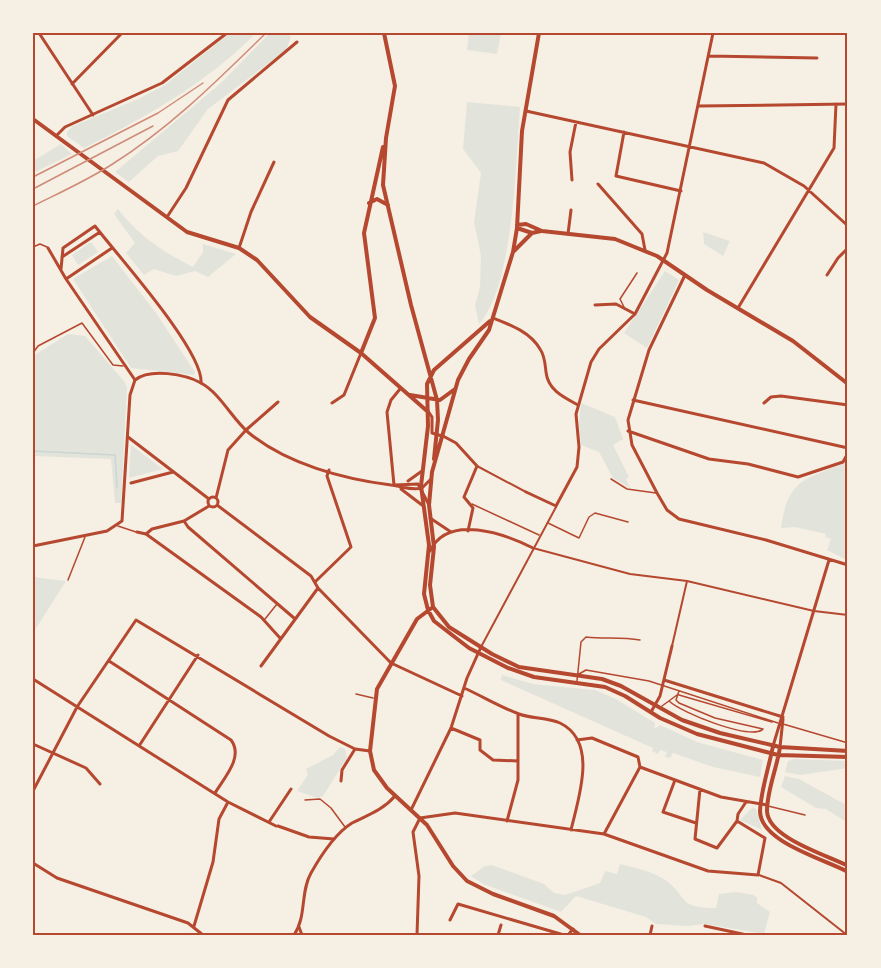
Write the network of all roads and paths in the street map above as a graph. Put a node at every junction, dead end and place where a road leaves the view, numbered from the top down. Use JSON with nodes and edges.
{"nodes":[{"id":1,"x":39,"y":33,"type":"edge"},
{"id":2,"x":122,"y":33,"type":"edge"},
{"id":3,"x":227,"y":33,"type":"edge"},
{"id":4,"x":384,"y":33,"type":"edge"},
{"id":5,"x":539,"y":33,"type":"edge"},
{"id":6,"x":713,"y":33,"type":"edge"},
{"id":7,"x":297,"y":42,"type":"dead end"},
{"id":8,"x":709,"y":56,"type":"junction"},
{"id":9,"x":817,"y":58,"type":"dead end"},
{"id":10,"x":72,"y":84,"type":"junction"},
{"id":11,"x":836,"y":104,"type":"junction"},
{"id":12,"x":848,"y":104,"type":"edge"},
{"id":13,"x":699,"y":106,"type":"junction"},
{"id":14,"x":526,"y":111,"type":"junction"},
{"id":15,"x":93,"y":115,"type":"junction"},
{"id":16,"x":33,"y":120,"type":"edge"},
{"id":17,"x":576,"y":122,"type":"junction"},
{"id":18,"x":624,"y":132,"type":"junction"},
{"id":19,"x":56,"y":136,"type":"junction"},
{"id":20,"x":386,"y":138,"type":"junction"},
{"id":21,"x":691,"y":147,"type":"junction"},
{"id":22,"x":274,"y":162,"type":"dead end"},
{"id":23,"x":572,"y":180,"type":"dead end"},
{"id":24,"x":598,"y":184,"type":"dead end"},
{"id":25,"x":681,"y":190,"type":"junction"},
{"id":26,"x":809,"y":191,"type":"junction"},
{"id":27,"x":368,"y":204,"type":"junction"},
{"id":28,"x":388,"y":206,"type":"junction"},
{"id":29,"x":571,"y":210,"type":"dead end"},
{"id":30,"x":168,"y":217,"type":"junction"},
{"id":31,"x":517,"y":226,"type":"junction"},
{"id":32,"x":848,"y":226,"type":"edge"},
{"id":33,"x":542,"y":231,"type":"junction"},
{"id":34,"x":100,"y":232,"type":"junction"},
{"id":35,"x":532,"y":233,"type":"junction"},
{"id":36,"x":568,"y":234,"type":"junction"},
{"id":37,"x":33,"y":247,"type":"edge"},
{"id":38,"x":48,"y":248,"type":"joint"},
{"id":39,"x":112,"y":248,"type":"junction"},
{"id":40,"x":239,"y":248,"type":"junction"},
{"id":41,"x":848,"y":248,"type":"edge"},
{"id":42,"x":645,"y":250,"type":"junction"},
{"id":43,"x":513,"y":252,"type":"junction"},
{"id":44,"x":62,"y":257,"type":"junction"},
{"id":45,"x":665,"y":261,"type":"junction"},
{"id":46,"x":61,"y":269,"type":"junction"},
{"id":47,"x":637,"y":273,"type":"dead end"},
{"id":48,"x":685,"y":275,"type":"junction"},
{"id":49,"x":828,"y":275,"type":"dead end"},
{"id":50,"x":66,"y":279,"type":"junction"},
{"id":51,"x":595,"y":305,"type":"dead end"},
{"id":52,"x":625,"y":308,"type":"junction"},
{"id":53,"x":738,"y":308,"type":"junction"},
{"id":54,"x":635,"y":314,"type":"junction"},
{"id":55,"x":493,"y":318,"type":"junction"},
{"id":56,"x":33,"y":352,"type":"edge"},
{"id":57,"x":361,"y":353,"type":"junction"},
{"id":58,"x":124,"y":366,"type":"junction"},
{"id":59,"x":430,"y":374,"type":"junction"},
{"id":60,"x":135,"y":380,"type":"junction"},
{"id":61,"x":201,"y":383,"type":"junction"},
{"id":62,"x":848,"y":384,"type":"edge"},
{"id":63,"x":456,"y":386,"type":"junction"},
{"id":64,"x":402,"y":391,"type":"junction"},
{"id":65,"x":427,"y":400,"type":"junction"},
{"id":66,"x":437,"y":400,"type":"junction"},
{"id":67,"x":633,"y":400,"type":"junction"},
{"id":68,"x":278,"y":402,"type":"dead end"},
{"id":69,"x":332,"y":403,"type":"dead end"},
{"id":70,"x":764,"y":404,"type":"dead end"},
{"id":71,"x":578,"y":405,"type":"junction"},
{"id":72,"x":848,"y":405,"type":"edge"},
{"id":73,"x":428,"y":411,"type":"junction"},
{"id":74,"x":246,"y":430,"type":"junction"},
{"id":75,"x":628,"y":431,"type":"junction"},
{"id":76,"x":437,"y":435,"type":"junction"},
{"id":77,"x":442,"y":436,"type":"junction"},
{"id":78,"x":128,"y":437,"type":"junction"},
{"id":79,"x":848,"y":448,"type":"edge"},
{"id":80,"x":848,"y":453,"type":"edge"},
{"id":81,"x":477,"y":466,"type":"junction"},
{"id":82,"x":329,"y":470,"type":"junction"},
{"id":83,"x":423,"y":470,"type":"junction"},
{"id":84,"x":173,"y":472,"type":"junction"},
{"id":85,"x":432,"y":472,"type":"junction"},
{"id":86,"x":431,"y":479,"type":"junction"},
{"id":87,"x":611,"y":479,"type":"dead end"},
{"id":88,"x":131,"y":483,"type":"dead end"},
{"id":89,"x":405,"y":483,"type":"junction"},
{"id":90,"x":394,"y":485,"type":"junction"},
{"id":91,"x":422,"y":488,"type":"junction"},
{"id":92,"x":526,"y":492,"type":"joint"},
{"id":93,"x":657,"y":493,"type":"junction"},
{"id":94,"x":216,"y":498,"type":"junction"},
{"id":95,"x":209,"y":499,"type":"junction"},
{"id":96,"x":472,"y":504,"type":"junction"},
{"id":97,"x":217,"y":505,"type":"junction"},
{"id":98,"x":429,"y":505,"type":"junction"},
{"id":99,"x":209,"y":506,"type":"junction"},
{"id":100,"x":422,"y":506,"type":"junction"},
{"id":101,"x":556,"y":506,"type":"junction"},
{"id":102,"x":430,"y":518,"type":"junction"},
{"id":103,"x":184,"y":521,"type":"junction"},
{"id":104,"x":628,"y":522,"type":"dead end"},
{"id":105,"x":547,"y":523,"type":"junction"},
{"id":106,"x":118,"y":526,"type":"junction"},
{"id":107,"x":468,"y":531,"type":"junction"},
{"id":108,"x":137,"y":532,"type":"joint"},
{"id":109,"x":451,"y":532,"type":"junction"},
{"id":110,"x":146,"y":534,"type":"junction"},
{"id":111,"x":85,"y":536,"type":"junction"},
{"id":112,"x":540,"y":536,"type":"junction"},
{"id":113,"x":434,"y":544,"type":"junction"},
{"id":114,"x":33,"y":546,"type":"edge"},
{"id":115,"x":533,"y":548,"type":"junction"},
{"id":116,"x":428,"y":555,"type":"junction"},
{"id":117,"x":829,"y":560,"type":"junction"},
{"id":118,"x":848,"y":565,"type":"edge"},
{"id":119,"x":68,"y":580,"type":"dead end"},
{"id":120,"x":316,"y":581,"type":"junction"},
{"id":121,"x":687,"y":581,"type":"junction"},
{"id":122,"x":318,"y":588,"type":"junction"},
{"id":123,"x":277,"y":604,"type":"junction"},
{"id":124,"x":432,"y":607,"type":"junction"},
{"id":125,"x":814,"y":611,"type":"junction"},
{"id":126,"x":429,"y":612,"type":"junction"},
{"id":127,"x":848,"y":615,"type":"edge"},
{"id":128,"x":294,"y":618,"type":"junction"},
{"id":129,"x":265,"y":620,"type":"junction"},
{"id":130,"x":280,"y":638,"type":"junction"},
{"id":131,"x":640,"y":640,"type":"dead end"},
{"id":132,"x":672,"y":646,"type":"joint"},
{"id":133,"x":481,"y":647,"type":"junction"},
{"id":134,"x":478,"y":653,"type":"junction"},
{"id":135,"x":198,"y":655,"type":"junction"},
{"id":136,"x":109,"y":661,"type":"junction"},
{"id":137,"x":391,"y":663,"type":"junction"},
{"id":138,"x":261,"y":666,"type":"dead end"},
{"id":139,"x":577,"y":675,"type":"junction"},
{"id":140,"x":33,"y":679,"type":"edge"},
{"id":141,"x":577,"y":681,"type":"junction"},
{"id":142,"x":664,"y":683,"type":"junction"},
{"id":143,"x":464,"y":688,"type":"junction"},
{"id":144,"x":680,"y":690,"type":"junction"},
{"id":145,"x":356,"y":694,"type":"dead end"},
{"id":146,"x":678,"y":695,"type":"junction"},
{"id":147,"x":462,"y":696,"type":"junction"},
{"id":148,"x":374,"y":698,"type":"junction"},
{"id":149,"x":169,"y":700,"type":"junction"},
{"id":150,"x":669,"y":701,"type":"junction"},
{"id":151,"x":77,"y":707,"type":"junction"},
{"id":152,"x":657,"y":707,"type":"junction"},
{"id":153,"x":651,"y":712,"type":"junction"},
{"id":154,"x":518,"y":714,"type":"junction"},
{"id":155,"x":783,"y":717,"type":"junction"},
{"id":156,"x":765,"y":722,"type":"junction"},
{"id":157,"x":773,"y":722,"type":"junction"},
{"id":158,"x":782,"y":724,"type":"junction"},
{"id":159,"x":451,"y":728,"type":"junction"},
{"id":160,"x":763,"y":729,"type":"junction"},
{"id":161,"x":577,"y":740,"type":"junction"},
{"id":162,"x":848,"y":743,"type":"edge"},
{"id":163,"x":33,"y":744,"type":"edge"},
{"id":164,"x":140,"y":746,"type":"junction"},
{"id":165,"x":773,"y":746,"type":"junction"},
{"id":166,"x":780,"y":747,"type":"junction"},
{"id":167,"x":355,"y":749,"type":"junction"},
{"id":168,"x":370,"y":751,"type":"junction"},
{"id":169,"x":848,"y":751,"type":"edge"},
{"id":170,"x":54,"y":753,"type":"junction"},
{"id":171,"x":771,"y":754,"type":"junction"},
{"id":172,"x":778,"y":755,"type":"junction"},
{"id":173,"x":848,"y":757,"type":"edge"},
{"id":174,"x":518,"y":761,"type":"junction"},
{"id":175,"x":640,"y":767,"type":"junction"},
{"id":176,"x":675,"y":780,"type":"junction"},
{"id":177,"x":340,"y":781,"type":"dead end"},
{"id":178,"x":100,"y":784,"type":"dead end"},
{"id":179,"x":291,"y":789,"type":"dead end"},
{"id":180,"x":700,"y":789,"type":"junction"},
{"id":181,"x":33,"y":791,"type":"edge"},
{"id":182,"x":215,"y":793,"type":"junction"},
{"id":183,"x":395,"y":796,"type":"junction"},
{"id":184,"x":305,"y":800,"type":"dead end"},
{"id":185,"x":228,"y":802,"type":"junction"},
{"id":186,"x":746,"y":802,"type":"junction"},
{"id":187,"x":761,"y":804,"type":"junction"},
{"id":188,"x":767,"y":805,"type":"junction"},
{"id":189,"x":411,"y":810,"type":"junction"},
{"id":190,"x":805,"y":815,"type":"dead end"},
{"id":191,"x":420,"y":818,"type":"junction"},
{"id":192,"x":507,"y":821,"type":"junction"},
{"id":193,"x":737,"y":821,"type":"junction"},
{"id":194,"x":269,"y":822,"type":"junction"},
{"id":195,"x":696,"y":823,"type":"junction"},
{"id":196,"x":346,"y":828,"type":"junction"},
{"id":197,"x":571,"y":830,"type":"junction"},
{"id":198,"x":604,"y":834,"type":"junction"},
{"id":199,"x":335,"y":840,"type":"junction"},
{"id":200,"x":33,"y":862,"type":"edge"},
{"id":201,"x":848,"y":866,"type":"edge"},
{"id":202,"x":848,"y":872,"type":"edge"},
{"id":203,"x":758,"y":875,"type":"junction"},
{"id":204,"x":450,"y":920,"type":"dead end"},
{"id":205,"x":501,"y":925,"type":"dead end"},
{"id":206,"x":652,"y":926,"type":"dead end"},
{"id":207,"x":705,"y":926,"type":"dead end"},
{"id":208,"x":194,"y":927,"type":"junction"},
{"id":209,"x":299,"y":927,"type":"junction"},
{"id":210,"x":573,"y":929,"type":"junction"},
{"id":211,"x":203,"y":935,"type":"edge"},
{"id":212,"x":294,"y":935,"type":"edge"},
{"id":213,"x":302,"y":935,"type":"edge"},
{"id":214,"x":417,"y":935,"type":"edge"},
{"id":215,"x":498,"y":935,"type":"edge"},
{"id":216,"x":566,"y":935,"type":"edge"},
{"id":217,"x":580,"y":935,"type":"edge"},
{"id":218,"x":650,"y":935,"type":"edge"},
{"id":219,"x":747,"y":935,"type":"edge"},
{"id":220,"x":848,"y":935,"type":"edge"}],
"edges":[{"from":1,"to":10,"type":"street"},
{"from":2,"to":10,"type":"street"},
{"from":3,"to":15,"type":"street"},
{"from":4,"to":20,"type":"main road"},
{"from":5,"to":14,"type":"main road"},
{"from":6,"to":8,"type":"street"},
{"from":7,"to":30,"type":"street"},
{"from":8,"to":9,"type":"street"},
{"from":8,"to":13,"type":"street"},
{"from":10,"to":15,"type":"street"},
{"from":11,"to":12,"type":"street"},
{"from":11,"to":13,"type":"street"},
{"from":11,"to":26,"type":"street"},
{"from":13,"to":21,"type":"street"},
{"from":14,"to":17,"type":"street"},
{"from":14,"to":31,"type":"main road"},
{"from":15,"to":19,"type":"street"},
{"from":16,"to":19,"type":"main road"},
{"from":17,"to":18,"type":"street"},
{"from":17,"to":23,"type":"street"},
{"from":18,"to":21,"type":"street"},
{"from":18,"to":25,"type":"street"},
{"from":19,"to":30,"type":"main road"},
{"from":20,"to":27,"type":"main road"},
{"from":20,"to":28,"type":"main road"},
{"from":21,"to":25,"type":"street"},
{"from":21,"to":26,"type":"street"},
{"from":22,"to":40,"type":"street"},
{"from":24,"to":42,"type":"street"},
{"from":25,"to":45,"type":"street"},
{"from":26,"to":32,"type":"street"},
{"from":26,"to":53,"type":"street"},
{"from":27,"to":28,"type":"main road"},
{"from":27,"to":57,"type":"main road"},
{"from":28,"to":59,"type":"main road"},
{"from":29,"to":36,"type":"street"},
{"from":30,"to":40,"type":"main road"},
{"from":31,"to":33,"type":"main road"},
{"from":31,"to":35,"type":"main road"},
{"from":31,"to":43,"type":"main road"},
{"from":33,"to":35,"type":"main road"},
{"from":33,"to":36,"type":"main road"},
{"from":34,"to":39,"type":"street"},
{"from":34,"to":44,"type":"street"},
{"from":34,"to":44,"type":"street"},
{"from":35,"to":43,"type":"main road"},
{"from":36,"to":42,"type":"main road"},
{"from":37,"to":38,"type":"lane"},
{"from":38,"to":46,"type":"street"},
{"from":39,"to":50,"type":"street"},
{"from":39,"to":61,"type":"street"},
{"from":40,"to":57,"type":"main road"},
{"from":41,"to":49,"type":"street"},
{"from":42,"to":45,"type":"main road"},
{"from":43,"to":55,"type":"main road"},
{"from":44,"to":46,"type":"street"},
{"from":45,"to":48,"type":"main road"},
{"from":45,"to":54,"type":"street"},
{"from":46,"to":50,"type":"street"},
{"from":47,"to":52,"type":"lane"},
{"from":48,"to":53,"type":"main road"},
{"from":48,"to":67,"type":"street"},
{"from":50,"to":58,"type":"street"},
{"from":51,"to":52,"type":"street"},
{"from":52,"to":54,"type":"street"},
{"from":53,"to":62,"type":"main road"},
{"from":54,"to":71,"type":"street"},
{"from":55,"to":59,"type":"main road"},
{"from":55,"to":63,"type":"main road"},
{"from":55,"to":71,"type":"street"},
{"from":56,"to":58,"type":"lane"},
{"from":57,"to":64,"type":"main road"},
{"from":57,"to":69,"type":"street"},
{"from":58,"to":60,"type":"street"},
{"from":59,"to":65,"type":"main road"},
{"from":59,"to":66,"type":"main road"},
{"from":60,"to":61,"type":"street"},
{"from":60,"to":78,"type":"street"},
{"from":61,"to":74,"type":"street"},
{"from":63,"to":66,"type":"main road"},
{"from":63,"to":77,"type":"main road"},
{"from":64,"to":65,"type":"main road"},
{"from":64,"to":73,"type":"main road"},
{"from":64,"to":90,"type":"street"},
{"from":65,"to":66,"type":"main road"},
{"from":65,"to":73,"type":"main road"},
{"from":66,"to":76,"type":"main road"},
{"from":67,"to":75,"type":"street"},
{"from":67,"to":79,"type":"street"},
{"from":68,"to":74,"type":"street"},
{"from":70,"to":72,"type":"street"},
{"from":71,"to":101,"type":"street"},
{"from":73,"to":76,"type":"street"},
{"from":73,"to":83,"type":"main road"},
{"from":74,"to":82,"type":"street"},
{"from":74,"to":94,"type":"street"},
{"from":75,"to":80,"type":"street"},
{"from":75,"to":93,"type":"street"},
{"from":76,"to":77,"type":"street"},
{"from":76,"to":85,"type":"main road"},
{"from":77,"to":81,"type":"street"},
{"from":77,"to":85,"type":"main road"},
{"from":78,"to":84,"type":"street"},
{"from":78,"to":106,"type":"street"},
{"from":81,"to":92,"type":"street"},
{"from":81,"to":96,"type":"street"},
{"from":82,"to":90,"type":"street"},
{"from":82,"to":120,"type":"street"},
{"from":83,"to":89,"type":"street"},
{"from":83,"to":91,"type":"main road"},
{"from":84,"to":88,"type":"street"},
{"from":84,"to":95,"type":"street"},
{"from":85,"to":86,"type":"main road"},
{"from":86,"to":91,"type":"street"},
{"from":86,"to":98,"type":"main road"},
{"from":87,"to":93,"type":"lane"},
{"from":89,"to":90,"type":"street"},
{"from":89,"to":91,"type":"street"},
{"from":90,"to":91,"type":"street"},
{"from":90,"to":100,"type":"street"},
{"from":91,"to":98,"type":"street"},
{"from":91,"to":100,"type":"main road"},
{"from":92,"to":101,"type":"street"},
{"from":93,"to":117,"type":"street"},
{"from":94,"to":95,"type":"street"},
{"from":94,"to":97,"type":"street"},
{"from":95,"to":99,"type":"street"},
{"from":96,"to":107,"type":"street"},
{"from":96,"to":112,"type":"lane"},
{"from":97,"to":99,"type":"street"},
{"from":97,"to":120,"type":"street"},
{"from":98,"to":102,"type":"main road"},
{"from":99,"to":103,"type":"street"},
{"from":100,"to":116,"type":"main road"},
{"from":101,"to":105,"type":"street"},
{"from":102,"to":109,"type":"street"},
{"from":102,"to":113,"type":"main road"},
{"from":103,"to":110,"type":"street"},
{"from":103,"to":123,"type":"street"},
{"from":104,"to":105,"type":"lane"},
{"from":105,"to":112,"type":"street"},
{"from":106,"to":108,"type":"lane"},
{"from":106,"to":111,"type":"street"},
{"from":107,"to":109,"type":"street"},
{"from":107,"to":115,"type":"street"},
{"from":108,"to":110,"type":"street"},
{"from":109,"to":113,"type":"street"},
{"from":110,"to":129,"type":"street"},
{"from":111,"to":114,"type":"street"},
{"from":111,"to":119,"type":"lane"},
{"from":112,"to":115,"type":"street"},
{"from":113,"to":116,"type":"street"},
{"from":113,"to":124,"type":"main road"},
{"from":115,"to":121,"type":"street"},
{"from":115,"to":133,"type":"street"},
{"from":116,"to":126,"type":"main road"},
{"from":117,"to":118,"type":"street"},
{"from":117,"to":125,"type":"street"},
{"from":120,"to":122,"type":"street"},
{"from":121,"to":125,"type":"street"},
{"from":121,"to":132,"type":"street"},
{"from":122,"to":128,"type":"street"},
{"from":122,"to":137,"type":"street"},
{"from":123,"to":128,"type":"street"},
{"from":123,"to":129,"type":"lane"},
{"from":124,"to":126,"type":"main road"},
{"from":124,"to":133,"type":"main road"},
{"from":125,"to":127,"type":"street"},
{"from":125,"to":155,"type":"street"},
{"from":126,"to":134,"type":"main road"},
{"from":126,"to":137,"type":"main road"},
{"from":128,"to":130,"type":"street"},
{"from":129,"to":130,"type":"street"},
{"from":130,"to":138,"type":"street"},
{"from":131,"to":139,"type":"lane"},
{"from":132,"to":142,"type":"street"},
{"from":133,"to":134,"type":"street"},
{"from":133,"to":139,"type":"main road"},
{"from":134,"to":141,"type":"main road"},
{"from":134,"to":143,"type":"street"},
{"from":135,"to":136,"type":"street"},
{"from":135,"to":149,"type":"street"},
{"from":135,"to":167,"type":"street"},
{"from":136,"to":149,"type":"street"},
{"from":136,"to":151,"type":"street"},
{"from":137,"to":147,"type":"street"},
{"from":137,"to":148,"type":"main road"},
{"from":139,"to":141,"type":"lane"},
{"from":139,"to":142,"type":"lane"},
{"from":139,"to":152,"type":"main road"},
{"from":140,"to":151,"type":"street"},
{"from":141,"to":153,"type":"main road"},
{"from":142,"to":144,"type":"lane"},
{"from":142,"to":152,"type":"street"},
{"from":142,"to":155,"type":"street"},
{"from":143,"to":147,"type":"street"},
{"from":143,"to":154,"type":"street"},
{"from":144,"to":146,"type":"lane"},
{"from":144,"to":157,"type":"lane"},
{"from":145,"to":148,"type":"lane"},
{"from":146,"to":150,"type":"lane"},
{"from":146,"to":156,"type":"lane"},
{"from":146,"to":160,"type":"lane"},
{"from":147,"to":159,"type":"street"},
{"from":148,"to":168,"type":"main road"},
{"from":149,"to":164,"type":"street"},
{"from":149,"to":182,"type":"street"},
{"from":150,"to":152,"type":"lane"},
{"from":150,"to":160,"type":"lane"},
{"from":151,"to":164,"type":"street"},
{"from":151,"to":170,"type":"street"},
{"from":152,"to":153,"type":"street"},
{"from":152,"to":165,"type":"main road"},
{"from":153,"to":171,"type":"main road"},
{"from":154,"to":161,"type":"street"},
{"from":154,"to":174,"type":"street"},
{"from":155,"to":158,"type":"street"},
{"from":156,"to":157,"type":"lane"},
{"from":156,"to":160,"type":"lane"},
{"from":157,"to":158,"type":"lane"},
{"from":158,"to":162,"type":"lane"},
{"from":158,"to":165,"type":"street"},
{"from":158,"to":166,"type":"street"},
{"from":159,"to":174,"type":"street"},
{"from":159,"to":189,"type":"street"},
{"from":161,"to":175,"type":"street"},
{"from":161,"to":197,"type":"street"},
{"from":163,"to":170,"type":"street"},
{"from":164,"to":182,"type":"street"},
{"from":165,"to":166,"type":"main road"},
{"from":165,"to":171,"type":"main road"},
{"from":166,"to":169,"type":"main road"},
{"from":166,"to":172,"type":"main road"},
{"from":167,"to":168,"type":"street"},
{"from":167,"to":177,"type":"street"},
{"from":168,"to":183,"type":"main road"},
{"from":170,"to":178,"type":"street"},
{"from":170,"to":181,"type":"street"},
{"from":171,"to":172,"type":"main road"},
{"from":171,"to":187,"type":"main road"},
{"from":172,"to":173,"type":"main road"},
{"from":172,"to":188,"type":"main road"},
{"from":174,"to":192,"type":"street"},
{"from":175,"to":176,"type":"street"},
{"from":175,"to":198,"type":"street"},
{"from":176,"to":180,"type":"street"},
{"from":176,"to":195,"type":"street"},
{"from":179,"to":194,"type":"street"},
{"from":180,"to":186,"type":"street"},
{"from":180,"to":195,"type":"street"},
{"from":182,"to":185,"type":"street"},
{"from":183,"to":189,"type":"main road"},
{"from":183,"to":196,"type":"street"},
{"from":184,"to":196,"type":"lane"},
{"from":185,"to":194,"type":"street"},
{"from":185,"to":208,"type":"street"},
{"from":186,"to":187,"type":"street"},
{"from":186,"to":193,"type":"street"},
{"from":187,"to":188,"type":"street"},
{"from":187,"to":202,"type":"main road"},
{"from":188,"to":190,"type":"lane"},
{"from":188,"to":201,"type":"main road"},
{"from":189,"to":191,"type":"main road"},
{"from":191,"to":192,"type":"street"},
{"from":191,"to":210,"type":"main road"},
{"from":191,"to":214,"type":"street"},
{"from":192,"to":197,"type":"street"},
{"from":193,"to":195,"type":"street"},
{"from":193,"to":203,"type":"street"},
{"from":194,"to":199,"type":"street"},
{"from":196,"to":199,"type":"street"},
{"from":197,"to":198,"type":"street"},
{"from":198,"to":203,"type":"street"},
{"from":199,"to":209,"type":"street"},
{"from":200,"to":208,"type":"street"},
{"from":203,"to":220,"type":"street"},
{"from":204,"to":216,"type":"street"},
{"from":205,"to":215,"type":"street"},
{"from":206,"to":218,"type":"street"},
{"from":207,"to":219,"type":"street"},
{"from":208,"to":211,"type":"street"},
{"from":209,"to":212,"type":"street"},
{"from":209,"to":213,"type":"street"},
{"from":210,"to":216,"type":"street"},
{"from":210,"to":217,"type":"main road"}]}
